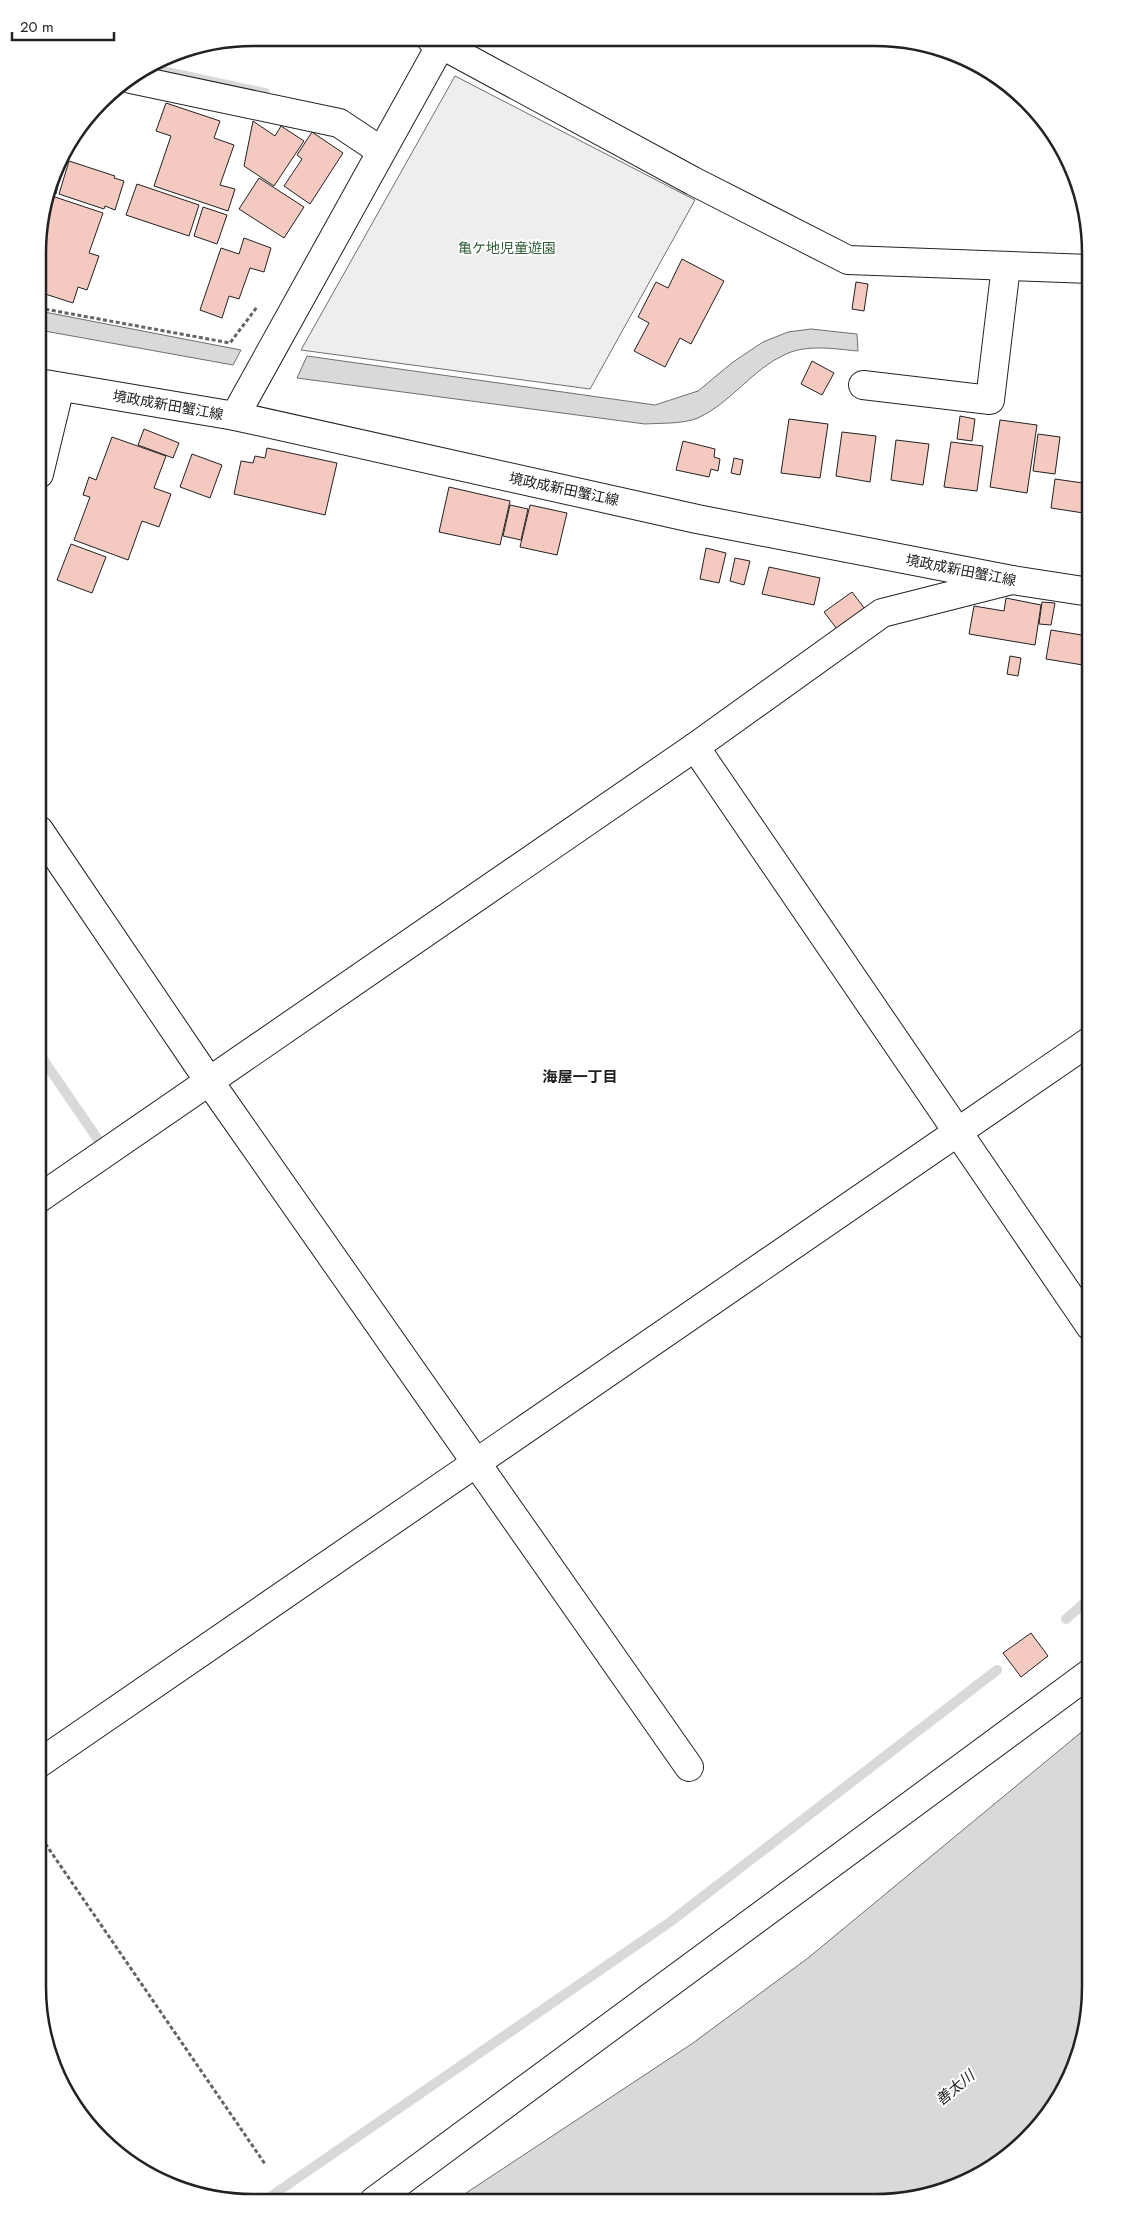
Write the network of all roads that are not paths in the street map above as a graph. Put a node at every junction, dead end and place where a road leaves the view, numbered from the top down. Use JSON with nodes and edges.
{"nodes":[{"id":1,"x":435,"y":46,"type":"edge"},
{"id":2,"x":449,"y":46,"type":"edge"},
{"id":3,"x":139,"y":81,"type":"edge"},
{"id":4,"x":381,"y":151,"type":"junction"},
{"id":5,"x":1006,"y":266,"type":"junction"},
{"id":6,"x":1082,"y":270,"type":"edge"},
{"id":7,"x":863,"y":384,"type":"dead end"},
{"id":8,"x":50,"y":385,"type":"edge"},
{"id":9,"x":235,"y":416,"type":"junction"},
{"id":10,"x":46,"y":417,"type":"edge"},
{"id":11,"x":1012,"y":580,"type":"junction"},
{"id":12,"x":1082,"y":591,"type":"edge"},
{"id":13,"x":695,"y":747,"type":"junction"},
{"id":14,"x":46,"y":840,"type":"edge"},
{"id":15,"x":1082,"y":1047,"type":"edge"},
{"id":16,"x":209,"y":1081,"type":"junction"},
{"id":17,"x":959,"y":1133,"type":"junction"},
{"id":18,"x":46,"y":1193,"type":"edge"},
{"id":19,"x":1082,"y":1314,"type":"edge"},
{"id":20,"x":474,"y":1463,"type":"junction"},
{"id":21,"x":1082,"y":1679,"type":"edge"},
{"id":22,"x":46,"y":1758,"type":"edge"},
{"id":23,"x":689,"y":1768,"type":"dead end"},
{"id":24,"x":383,"y":2194,"type":"edge"}],
"edges":[{"from":1,"to":4,"type":"street"},
{"from":2,"to":5,"type":"street"},
{"from":3,"to":4,"type":"street"},
{"from":4,"to":9,"type":"street"},
{"from":5,"to":6,"type":"street"},
{"from":5,"to":7,"type":"street"},
{"from":8,"to":9,"type":"street","name":"境政成新田蟹江線"},
{"from":8,"to":10,"type":"street"},
{"from":9,"to":11,"type":"street","name":"境政成新田蟹江線"},
{"from":11,"to":12,"type":"street","name":"境政成新田蟹江線"},
{"from":11,"to":13,"type":"street"},
{"from":13,"to":16,"type":"street"},
{"from":13,"to":17,"type":"street"},
{"from":14,"to":16,"type":"street"},
{"from":15,"to":17,"type":"street"},
{"from":16,"to":18,"type":"street"},
{"from":16,"to":20,"type":"street"},
{"from":17,"to":19,"type":"street"},
{"from":17,"to":20,"type":"street"},
{"from":20,"to":22,"type":"street"},
{"from":20,"to":23,"type":"street"},
{"from":21,"to":24,"type":"street"}]}
